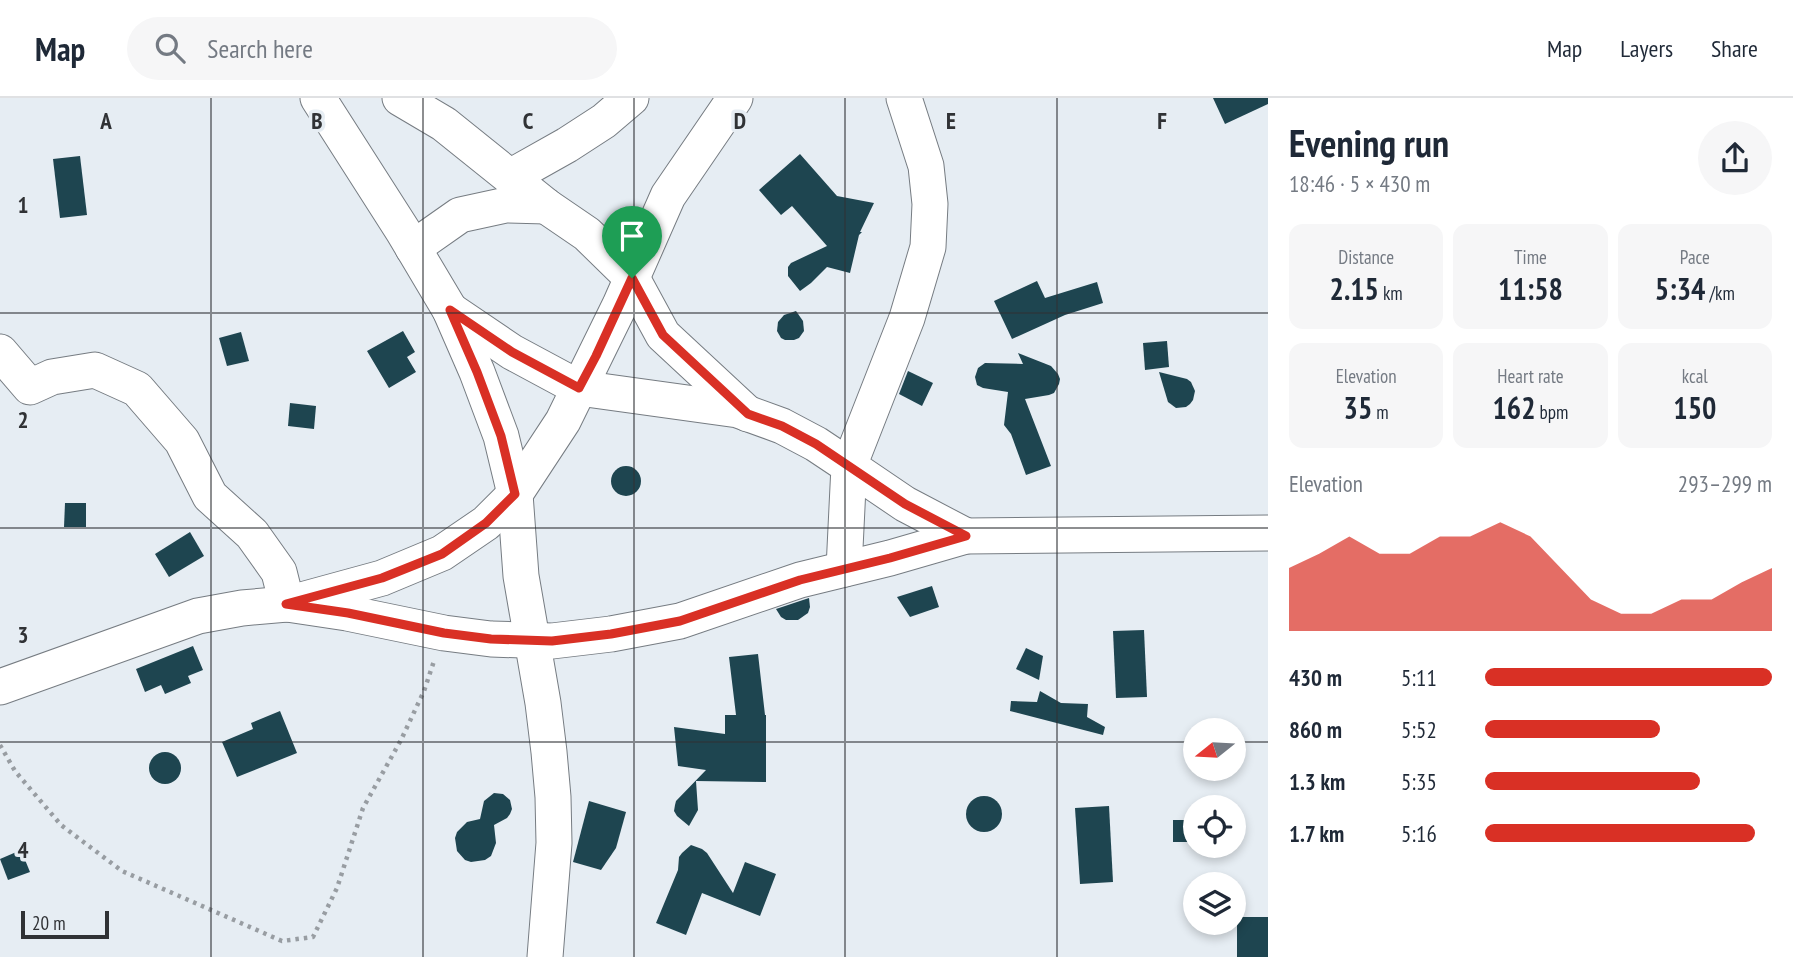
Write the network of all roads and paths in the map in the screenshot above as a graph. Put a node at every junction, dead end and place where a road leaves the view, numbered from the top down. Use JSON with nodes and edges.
{"nodes":[{"id":1,"x":318,"y":98,"type":"edge"},
{"id":2,"x":400,"y":98,"type":"edge"},
{"id":3,"x":631,"y":98,"type":"edge"},
{"id":4,"x":735,"y":98,"type":"edge"},
{"id":5,"x":904,"y":98,"type":"edge"},
{"id":6,"x":510,"y":177,"type":"junction"},
{"id":7,"x":546,"y":206,"type":"junction"},
{"id":8,"x":413,"y":248,"type":"junction"},
{"id":9,"x":632,"y":278,"type":"junction"},
{"id":10,"x":450,"y":310,"type":"junction"},
{"id":11,"x":0,"y":352,"type":"edge"},
{"id":12,"x":579,"y":388,"type":"junction"},
{"id":13,"x":748,"y":414,"type":"junction"},
{"id":14,"x":849,"y":466,"type":"junction"},
{"id":15,"x":515,"y":494,"type":"junction"},
{"id":16,"x":1268,"y":533,"type":"edge"},
{"id":17,"x":966,"y":536,"type":"junction"},
{"id":18,"x":844,"y":569,"type":"junction"},
{"id":19,"x":286,"y":604,"type":"junction"},
{"id":20,"x":444,"y":633,"type":"junction"},
{"id":21,"x":531,"y":641,"type":"junction"},
{"id":22,"x":0,"y":687,"type":"edge"},
{"id":23,"x":0,"y":745,"type":"edge"},
{"id":24,"x":545,"y":957,"type":"edge"}],
"edges":[{"from":1,"to":8,"type":"street"},
{"from":2,"to":6,"type":"street"},
{"from":3,"to":6,"type":"street"},
{"from":4,"to":9,"type":"street"},
{"from":5,"to":14,"type":"street"},
{"from":6,"to":7,"type":"street"},
{"from":7,"to":8,"type":"street"},
{"from":7,"to":9,"type":"street"},
{"from":8,"to":10,"type":"street"},
{"from":9,"to":12,"type":"street"},
{"from":9,"to":13,"type":"street"},
{"from":10,"to":12,"type":"street"},
{"from":10,"to":15,"type":"street"},
{"from":11,"to":19,"type":"street"},
{"from":12,"to":13,"type":"street"},
{"from":12,"to":15,"type":"street"},
{"from":13,"to":14,"type":"street"},
{"from":14,"to":17,"type":"street"},
{"from":14,"to":18,"type":"street"},
{"from":15,"to":19,"type":"street"},
{"from":15,"to":21,"type":"street"},
{"from":16,"to":17,"type":"street"},
{"from":17,"to":18,"type":"street"},
{"from":18,"to":21,"type":"street"},
{"from":19,"to":20,"type":"street"},
{"from":19,"to":22,"type":"street"},
{"from":20,"to":21,"type":"street"},
{"from":20,"to":23,"type":"path"},
{"from":21,"to":24,"type":"street"}]}
